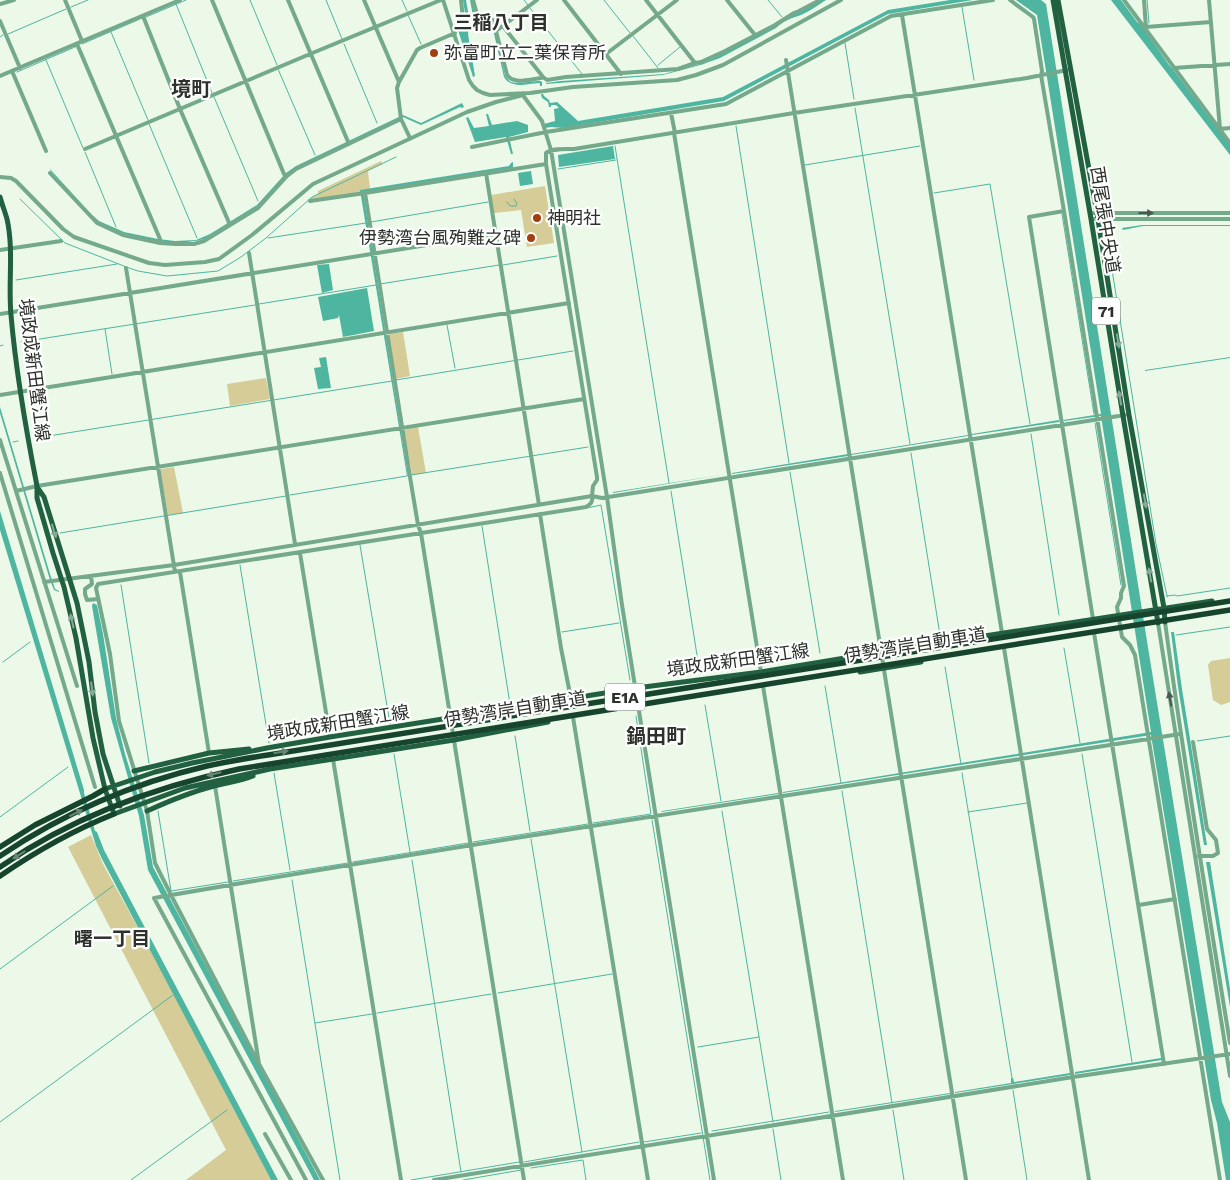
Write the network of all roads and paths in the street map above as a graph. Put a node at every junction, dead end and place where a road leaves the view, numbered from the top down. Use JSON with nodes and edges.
{"nodes":[{"id":1,"x":14,"y":0,"type":"edge"},
{"id":2,"x":64,"y":0,"type":"edge"},
{"id":3,"x":180,"y":0,"type":"edge"},
{"id":4,"x":212,"y":0,"type":"edge"},
{"id":5,"x":288,"y":0,"type":"edge"},
{"id":6,"x":364,"y":0,"type":"edge"},
{"id":7,"x":442,"y":0,"type":"edge"},
{"id":8,"x":461,"y":0,"type":"edge"},
{"id":9,"x":473,"y":0,"type":"edge"},
{"id":10,"x":537,"y":0,"type":"edge"},
{"id":11,"x":564,"y":0,"type":"edge"},
{"id":12,"x":646,"y":0,"type":"edge"},
{"id":13,"x":677,"y":0,"type":"edge"},
{"id":14,"x":727,"y":0,"type":"edge"},
{"id":15,"x":808,"y":0,"type":"edge"},
{"id":16,"x":820,"y":0,"type":"edge"},
{"id":17,"x":841,"y":0,"type":"edge"},
{"id":18,"x":993,"y":0,"type":"edge"},
{"id":19,"x":1010,"y":0,"type":"edge"},
{"id":20,"x":1053,"y":0,"type":"edge"},
{"id":21,"x":1058,"y":0,"type":"edge"},
{"id":22,"x":1124,"y":0,"type":"edge"},
{"id":23,"x":1144,"y":0,"type":"edge"},
{"id":24,"x":1210,"y":0,"type":"edge"},
{"id":25,"x":0,"y":4,"type":"edge"},
{"id":26,"x":812,"y":5,"type":"junction"},
{"id":27,"x":657,"y":15,"type":"junction"},
{"id":28,"x":902,"y":15,"type":"junction"},
{"id":29,"x":143,"y":16,"type":"junction"},
{"id":30,"x":0,"y":21,"type":"edge"},
{"id":31,"x":1211,"y":22,"type":"junction"},
{"id":32,"x":503,"y":26,"type":"junction"},
{"id":33,"x":375,"y":27,"type":"junction"},
{"id":34,"x":1146,"y":29,"type":"junction"},
{"id":35,"x":454,"y":31,"type":"junction"},
{"id":36,"x":496,"y":31,"type":"junction"},
{"id":37,"x":754,"y":35,"type":"junction"},
{"id":38,"x":82,"y":41,"type":"junction"},
{"id":39,"x":77,"y":44,"type":"junction"},
{"id":40,"x":310,"y":54,"type":"junction"},
{"id":41,"x":606,"y":54,"type":"junction"},
{"id":42,"x":786,"y":60,"type":"dead end"},
{"id":43,"x":696,"y":63,"type":"junction"},
{"id":44,"x":1230,"y":64,"type":"edge"},
{"id":45,"x":1215,"y":65,"type":"junction"},
{"id":46,"x":20,"y":68,"type":"junction"},
{"id":47,"x":1174,"y":68,"type":"junction"},
{"id":48,"x":1066,"y":70,"type":"junction"},
{"id":49,"x":12,"y":71,"type":"junction"},
{"id":50,"x":788,"y":72,"type":"junction"},
{"id":51,"x":621,"y":74,"type":"junction"},
{"id":52,"x":1042,"y":74,"type":"junction"},
{"id":53,"x":0,"y":76,"type":"edge"},
{"id":54,"x":543,"y":77,"type":"junction"},
{"id":55,"x":245,"y":81,"type":"junction"},
{"id":56,"x":399,"y":82,"type":"junction"},
{"id":57,"x":522,"y":94,"type":"junction"},
{"id":58,"x":915,"y":96,"type":"junction"},
{"id":59,"x":180,"y":109,"type":"junction"},
{"id":60,"x":671,"y":113,"type":"junction"},
{"id":61,"x":794,"y":113,"type":"junction"},
{"id":62,"x":400,"y":118,"type":"junction"},
{"id":63,"x":1230,"y":128,"type":"edge"},
{"id":64,"x":1220,"y":129,"type":"junction"},
{"id":65,"x":545,"y":131,"type":"junction"},
{"id":66,"x":674,"y":133,"type":"junction"},
{"id":67,"x":116,"y":136,"type":"junction"},
{"id":68,"x":410,"y":138,"type":"junction"},
{"id":69,"x":349,"y":143,"type":"junction"},
{"id":70,"x":1230,"y":143,"type":"edge"},
{"id":71,"x":472,"y":146,"type":"dead end"},
{"id":72,"x":85,"y":149,"type":"dead end"},
{"id":73,"x":551,"y":150,"type":"junction"},
{"id":74,"x":46,"y":151,"type":"dead end"},
{"id":75,"x":546,"y":164,"type":"junction"},
{"id":76,"x":50,"y":173,"type":"dead end"},
{"id":77,"x":486,"y":173,"type":"junction"},
{"id":78,"x":286,"y":175,"type":"junction"},
{"id":79,"x":0,"y":177,"type":"edge"},
{"id":80,"x":363,"y":193,"type":"junction"},
{"id":81,"x":0,"y":197,"type":"edge"},
{"id":82,"x":310,"y":201,"type":"dead end"},
{"id":83,"x":1064,"y":211,"type":"junction"},
{"id":84,"x":1230,"y":213,"type":"edge"},
{"id":85,"x":1094,"y":216,"type":"junction"},
{"id":86,"x":1230,"y":219,"type":"edge"},
{"id":87,"x":230,"y":224,"type":"junction"},
{"id":88,"x":496,"y":234,"type":"junction"},
{"id":89,"x":61,"y":241,"type":"dead end"},
{"id":90,"x":160,"y":241,"type":"junction"},
{"id":91,"x":10,"y":249,"type":"junction"},
{"id":92,"x":0,"y":250,"type":"edge"},
{"id":93,"x":249,"y":253,"type":"dead end"},
{"id":94,"x":372,"y":253,"type":"junction"},
{"id":95,"x":126,"y":268,"type":"dead end"},
{"id":96,"x":252,"y":273,"type":"junction"},
{"id":97,"x":130,"y":293,"type":"junction"},
{"id":98,"x":569,"y":303,"type":"junction"},
{"id":99,"x":11,"y":312,"type":"junction"},
{"id":100,"x":508,"y":313,"type":"junction"},
{"id":101,"x":0,"y":314,"type":"edge"},
{"id":102,"x":385,"y":332,"type":"junction"},
{"id":103,"x":265,"y":353,"type":"junction"},
{"id":104,"x":143,"y":372,"type":"junction"},
{"id":105,"x":19,"y":392,"type":"junction"},
{"id":106,"x":2,"y":395,"type":"edge"},
{"id":107,"x":584,"y":399,"type":"junction"},
{"id":108,"x":524,"y":408,"type":"junction"},
{"id":109,"x":1129,"y":414,"type":"junction"},
{"id":110,"x":1123,"y":416,"type":"junction"},
{"id":111,"x":1097,"y":417,"type":"junction"},
{"id":112,"x":1062,"y":425,"type":"junction"},
{"id":113,"x":401,"y":428,"type":"junction"},
{"id":114,"x":971,"y":439,"type":"junction"},
{"id":115,"x":0,"y":440,"type":"edge"},
{"id":116,"x":280,"y":448,"type":"junction"},
{"id":117,"x":850,"y":458,"type":"junction"},
{"id":118,"x":158,"y":468,"type":"junction"},
{"id":119,"x":0,"y":473,"type":"edge"},
{"id":120,"x":730,"y":477,"type":"junction"},
{"id":121,"x":37,"y":486,"type":"junction"},
{"id":122,"x":16,"y":491,"type":"junction"},
{"id":123,"x":592,"y":496,"type":"junction"},
{"id":124,"x":607,"y":497,"type":"junction"},
{"id":125,"x":539,"y":505,"type":"junction"},
{"id":126,"x":540,"y":514,"type":"junction"},
{"id":127,"x":418,"y":525,"type":"junction"},
{"id":128,"x":421,"y":533,"type":"junction"},
{"id":129,"x":295,"y":544,"type":"junction"},
{"id":130,"x":300,"y":553,"type":"junction"},
{"id":131,"x":174,"y":564,"type":"junction"},
{"id":132,"x":178,"y":572,"type":"junction"},
{"id":133,"x":90,"y":576,"type":"junction"},
{"id":134,"x":70,"y":578,"type":"junction"},
{"id":135,"x":62,"y":580,"type":"junction"},
{"id":136,"x":46,"y":582,"type":"junction"},
{"id":137,"x":98,"y":599,"type":"junction"},
{"id":138,"x":1230,"y":600,"type":"edge"},
{"id":139,"x":1164,"y":608,"type":"junction"},
{"id":140,"x":1156,"y":609,"type":"junction"},
{"id":141,"x":1230,"y":611,"type":"edge"},
{"id":142,"x":1093,"y":619,"type":"junction"},
{"id":143,"x":1165,"y":622,"type":"junction"},
{"id":144,"x":1158,"y":623,"type":"junction"},
{"id":145,"x":1002,"y":633,"type":"junction"},
{"id":146,"x":1094,"y":633,"type":"junction"},
{"id":147,"x":1004,"y":648,"type":"junction"},
{"id":148,"x":881,"y":652,"type":"junction"},
{"id":149,"x":884,"y":669,"type":"junction"},
{"id":150,"x":762,"y":672,"type":"junction"},
{"id":151,"x":77,"y":686,"type":"dead end"},
{"id":152,"x":763,"y":686,"type":"junction"},
{"id":153,"x":636,"y":688,"type":"junction"},
{"id":154,"x":571,"y":698,"type":"junction"},
{"id":155,"x":638,"y":706,"type":"junction"},
{"id":156,"x":572,"y":717,"type":"junction"},
{"id":157,"x":450,"y":718,"type":"junction"},
{"id":158,"x":1175,"y":734,"type":"junction"},
{"id":159,"x":1180,"y":734,"type":"junction"},
{"id":160,"x":1149,"y":736,"type":"junction"},
{"id":161,"x":330,"y":737,"type":"junction"},
{"id":162,"x":454,"y":740,"type":"junction"},
{"id":163,"x":1113,"y":741,"type":"junction"},
{"id":164,"x":1193,"y":742,"type":"dead end"},
{"id":165,"x":267,"y":748,"type":"junction"},
{"id":166,"x":210,"y":753,"type":"junction"},
{"id":167,"x":1021,"y":756,"type":"junction"},
{"id":168,"x":333,"y":759,"type":"junction"},
{"id":169,"x":270,"y":769,"type":"junction"},
{"id":170,"x":134,"y":771,"type":"junction"},
{"id":171,"x":901,"y":774,"type":"junction"},
{"id":172,"x":95,"y":786,"type":"dead end"},
{"id":173,"x":112,"y":786,"type":"junction"},
{"id":174,"x":215,"y":786,"type":"junction"},
{"id":175,"x":105,"y":789,"type":"junction"},
{"id":176,"x":781,"y":797,"type":"junction"},
{"id":177,"x":121,"y":811,"type":"junction"},
{"id":178,"x":147,"y":811,"type":"junction"},
{"id":179,"x":114,"y":814,"type":"junction"},
{"id":180,"x":656,"y":817,"type":"junction"},
{"id":181,"x":591,"y":827,"type":"junction"},
{"id":182,"x":471,"y":846,"type":"junction"},
{"id":183,"x":0,"y":847,"type":"edge"},
{"id":184,"x":0,"y":856,"type":"edge"},
{"id":185,"x":1199,"y":856,"type":"junction"},
{"id":186,"x":350,"y":866,"type":"junction"},
{"id":187,"x":0,"y":867,"type":"edge"},
{"id":188,"x":0,"y":876,"type":"edge"},
{"id":189,"x":231,"y":885,"type":"junction"},
{"id":190,"x":170,"y":895,"type":"junction"},
{"id":191,"x":1175,"y":899,"type":"junction"},
{"id":192,"x":1139,"y":905,"type":"junction"},
{"id":193,"x":1230,"y":1043,"type":"edge"},
{"id":194,"x":1228,"y":1054,"type":"edge"},
{"id":195,"x":1200,"y":1058,"type":"junction"},
{"id":196,"x":259,"y":1064,"type":"junction"},
{"id":197,"x":1164,"y":1064,"type":"junction"},
{"id":198,"x":1230,"y":1076,"type":"edge"},
{"id":199,"x":1073,"y":1077,"type":"junction"},
{"id":200,"x":953,"y":1097,"type":"junction"},
{"id":201,"x":832,"y":1116,"type":"junction"},
{"id":202,"x":265,"y":1134,"type":"dead end"},
{"id":203,"x":704,"y":1137,"type":"junction"},
{"id":204,"x":642,"y":1147,"type":"junction"},
{"id":205,"x":522,"y":1166,"type":"junction"},
{"id":206,"x":292,"y":1180,"type":"edge"},
{"id":207,"x":306,"y":1180,"type":"edge"},
{"id":208,"x":323,"y":1180,"type":"edge"},
{"id":209,"x":401,"y":1180,"type":"edge"},
{"id":210,"x":434,"y":1180,"type":"edge"},
{"id":211,"x":524,"y":1180,"type":"edge"},
{"id":212,"x":648,"y":1180,"type":"edge"},
{"id":213,"x":714,"y":1180,"type":"edge"},
{"id":214,"x":843,"y":1180,"type":"edge"},
{"id":215,"x":966,"y":1180,"type":"edge"},
{"id":216,"x":1090,"y":1180,"type":"edge"},
{"id":217,"x":1220,"y":1180,"type":"edge"}],
"edges":[{"from":1,"to":25,"type":"street"},
{"from":2,"to":38,"type":"street"},
{"from":3,"to":29,"type":"street"},
{"from":4,"to":55,"type":"street"},
{"from":5,"to":40,"type":"street"},
{"from":6,"to":33,"type":"street"},
{"from":7,"to":33,"type":"street"},
{"from":7,"to":35,"type":"street"},
{"from":8,"to":35,"type":"street"},
{"from":9,"to":36,"type":"street"},
{"from":10,"to":32,"type":"street"},
{"from":11,"to":41,"type":"street"},
{"from":12,"to":27,"type":"street"},
{"from":13,"to":27,"type":"street"},
{"from":14,"to":37,"type":"street"},
{"from":15,"to":26,"type":"street"},
{"from":16,"to":26,"type":"street"},
{"from":17,"to":57,"type":"street"},
{"from":18,"to":28,"type":"street"},
{"from":19,"to":52,"type":"street"},
{"from":20,"to":48,"type":"main road","name":"西尾張中央道","number":"71"},
{"from":21,"to":48,"type":"main road","name":"西尾張中央道","number":"71"},
{"from":22,"to":34,"type":"street"},
{"from":23,"to":34,"type":"street"},
{"from":24,"to":31,"type":"street"},
{"from":26,"to":37,"type":"street"},
{"from":27,"to":41,"type":"street"},
{"from":27,"to":43,"type":"street"},
{"from":28,"to":50,"type":"street"},
{"from":28,"to":58,"type":"street"},
{"from":29,"to":38,"type":"street"},
{"from":29,"to":59,"type":"street"},
{"from":30,"to":46,"type":"street"},
{"from":31,"to":34,"type":"street"},
{"from":31,"to":45,"type":"street"},
{"from":32,"to":36,"type":"street"},
{"from":32,"to":54,"type":"street"},
{"from":33,"to":40,"type":"street"},
{"from":33,"to":56,"type":"street"},
{"from":34,"to":47,"type":"street"},
{"from":35,"to":56,"type":"street"},
{"from":35,"to":57,"type":"street"},
{"from":36,"to":54,"type":"street"},
{"from":37,"to":43,"type":"street"},
{"from":38,"to":39,"type":"street"},
{"from":39,"to":46,"type":"street"},
{"from":39,"to":67,"type":"street"},
{"from":40,"to":55,"type":"street"},
{"from":40,"to":69,"type":"street"},
{"from":41,"to":51,"type":"street"},
{"from":42,"to":50,"type":"street"},
{"from":43,"to":51,"type":"street"},
{"from":44,"to":45,"type":"street"},
{"from":45,"to":47,"type":"street"},
{"from":45,"to":64,"type":"street"},
{"from":46,"to":49,"type":"street"},
{"from":47,"to":64,"type":"street"},
{"from":48,"to":52,"type":"street"},
{"from":48,"to":85,"type":"main road","name":"西尾張中央道","number":"71"},
{"from":49,"to":53,"type":"street"},
{"from":49,"to":74,"type":"street"},
{"from":50,"to":60,"type":"street"},
{"from":50,"to":61,"type":"street"},
{"from":51,"to":54,"type":"street"},
{"from":52,"to":58,"type":"street"},
{"from":52,"to":83,"type":"street"},
{"from":55,"to":59,"type":"street"},
{"from":55,"to":78,"type":"street"},
{"from":56,"to":62,"type":"street"},
{"from":57,"to":65,"type":"street"},
{"from":57,"to":68,"type":"street"},
{"from":58,"to":61,"type":"street"},
{"from":58,"to":114,"type":"street"},
{"from":59,"to":67,"type":"street"},
{"from":59,"to":87,"type":"street"},
{"from":60,"to":65,"type":"street"},
{"from":60,"to":66,"type":"street"},
{"from":61,"to":66,"type":"street"},
{"from":61,"to":117,"type":"street"},
{"from":62,"to":68,"type":"street"},
{"from":62,"to":69,"type":"street"},
{"from":63,"to":64,"type":"street"},
{"from":64,"to":70,"type":"street"},
{"from":65,"to":71,"type":"street"},
{"from":65,"to":73,"type":"street"},
{"from":66,"to":73,"type":"street"},
{"from":66,"to":120,"type":"street"},
{"from":67,"to":72,"type":"street"},
{"from":67,"to":90,"type":"street"},
{"from":68,"to":79,"type":"street"},
{"from":69,"to":78,"type":"street"},
{"from":73,"to":75,"type":"street"},
{"from":73,"to":124,"type":"street"},
{"from":75,"to":77,"type":"street"},
{"from":75,"to":98,"type":"street"},
{"from":76,"to":90,"type":"street"},
{"from":77,"to":80,"type":"street"},
{"from":77,"to":88,"type":"street"},
{"from":78,"to":87,"type":"street"},
{"from":80,"to":82,"type":"street"},
{"from":80,"to":94,"type":"street"},
{"from":81,"to":91,"type":"main road","name":"境政成新田蟹江線"},
{"from":83,"to":111,"type":"street"},
{"from":83,"to":112,"type":"street"},
{"from":85,"to":84,"type":"street","one_way":true},
{"from":85,"to":86,"type":"street"},
{"from":85,"to":109,"type":"main road","name":"西尾張中央道","number":"71","one_way":true},
{"from":110,"to":85,"type":"main road","name":"西尾張中央道","number":"71","one_way":true},
{"from":87,"to":90,"type":"street"},
{"from":88,"to":94,"type":"street"},
{"from":88,"to":100,"type":"street"},
{"from":89,"to":91,"type":"street"},
{"from":91,"to":92,"type":"street"},
{"from":91,"to":99,"type":"main road","name":"境政成新田蟹江線"},
{"from":93,"to":96,"type":"street"},
{"from":94,"to":96,"type":"street"},
{"from":94,"to":102,"type":"street"},
{"from":95,"to":97,"type":"street"},
{"from":96,"to":97,"type":"street"},
{"from":96,"to":103,"type":"street"},
{"from":97,"to":99,"type":"street"},
{"from":97,"to":104,"type":"street"},
{"from":98,"to":100,"type":"street"},
{"from":98,"to":107,"type":"street"},
{"from":99,"to":101,"type":"street"},
{"from":99,"to":105,"type":"main road","name":"境政成新田蟹江線"},
{"from":100,"to":102,"type":"street"},
{"from":100,"to":108,"type":"street"},
{"from":102,"to":103,"type":"street"},
{"from":102,"to":113,"type":"street"},
{"from":103,"to":104,"type":"street"},
{"from":103,"to":116,"type":"street"},
{"from":104,"to":105,"type":"street"},
{"from":104,"to":118,"type":"street"},
{"from":105,"to":106,"type":"street"},
{"from":105,"to":121,"type":"main road","name":"境政成新田蟹江線"},
{"from":107,"to":108,"type":"street"},
{"from":107,"to":123,"type":"street"},
{"from":108,"to":113,"type":"street"},
{"from":108,"to":125,"type":"street"},
{"from":109,"to":110,"type":"street"},
{"from":109,"to":139,"type":"main road","name":"西尾張中央道","number":"71","one_way":true},
{"from":110,"to":111,"type":"street"},
{"from":140,"to":110,"type":"main road","name":"西尾張中央道","number":"71","one_way":true},
{"from":111,"to":112,"type":"street"},
{"from":111,"to":160,"type":"street"},
{"from":112,"to":114,"type":"street"},
{"from":112,"to":142,"type":"street"},
{"from":113,"to":116,"type":"street"},
{"from":113,"to":127,"type":"street"},
{"from":114,"to":117,"type":"street"},
{"from":114,"to":145,"type":"street"},
{"from":115,"to":122,"type":"street"},
{"from":116,"to":118,"type":"street"},
{"from":116,"to":129,"type":"street"},
{"from":117,"to":120,"type":"street"},
{"from":117,"to":148,"type":"street"},
{"from":118,"to":121,"type":"street"},
{"from":118,"to":131,"type":"street"},
{"from":119,"to":172,"type":"street"},
{"from":120,"to":124,"type":"street"},
{"from":120,"to":150,"type":"street"},
{"from":121,"to":122,"type":"street"},
{"from":121,"to":134,"type":"main road","name":"境政成新田蟹江線","one_way":true},
{"from":121,"to":135,"type":"main road","name":"境政成新田蟹江線"},
{"from":122,"to":136,"type":"street"},
{"from":123,"to":124,"type":"street"},
{"from":123,"to":125,"type":"street"},
{"from":123,"to":126,"type":"street"},
{"from":124,"to":153,"type":"street"},
{"from":125,"to":127,"type":"street"},
{"from":126,"to":128,"type":"street"},
{"from":126,"to":154,"type":"street"},
{"from":127,"to":128,"type":"street"},
{"from":127,"to":129,"type":"street"},
{"from":128,"to":130,"type":"street"},
{"from":128,"to":157,"type":"street"},
{"from":129,"to":131,"type":"street"},
{"from":130,"to":132,"type":"street"},
{"from":130,"to":161,"type":"street"},
{"from":131,"to":132,"type":"street"},
{"from":131,"to":133,"type":"street"},
{"from":132,"to":137,"type":"street"},
{"from":132,"to":166,"type":"street"},
{"from":133,"to":134,"type":"street"},
{"from":133,"to":137,"type":"street"},
{"from":134,"to":135,"type":"street"},
{"from":134,"to":173,"type":"main road","name":"境政成新田蟹江線","one_way":true},
{"from":135,"to":136,"type":"street"},
{"from":175,"to":135,"type":"main road","name":"境政成新田蟹江線","one_way":true},
{"from":136,"to":151,"type":"street"},
{"from":137,"to":170,"type":"street"},
{"from":138,"to":139,"type":"main road","name":"境政成新田蟹江線"},
{"from":184,"to":138,"type":"highway","name":"伊勢湾岸自動車道","number":"E1A","one_way":true},
{"from":139,"to":140,"type":"main road","name":"境政成新田蟹江線"},
{"from":139,"to":143,"type":"main road","number":"71"},
{"from":140,"to":142,"type":"main road","name":"境政成新田蟹江線"},
{"from":140,"to":144,"type":"main road","name":"西尾張中央道","number":"71"},
{"from":141,"to":143,"type":"main road","name":"境政成新田蟹江線"},
{"from":141,"to":187,"type":"highway","name":"伊勢湾岸自動車道","number":"E1A","one_way":true},
{"from":142,"to":145,"type":"main road","name":"境政成新田蟹江線"},
{"from":143,"to":144,"type":"main road","name":"境政成新田蟹江線"},
{"from":143,"to":159,"type":"street"},
{"from":144,"to":146,"type":"main road","name":"境政成新田蟹江線"},
{"from":158,"to":144,"type":"street","one_way":true},
{"from":145,"to":148,"type":"main road","name":"境政成新田蟹江線"},
{"from":146,"to":147,"type":"main road","name":"境政成新田蟹江線"},
{"from":146,"to":163,"type":"street"},
{"from":147,"to":149,"type":"main road","name":"境政成新田蟹江線"},
{"from":147,"to":167,"type":"street"},
{"from":148,"to":149,"type":"street"},
{"from":148,"to":150,"type":"main road","name":"境政成新田蟹江線"},
{"from":149,"to":152,"type":"main road","name":"境政成新田蟹江線"},
{"from":149,"to":171,"type":"street"},
{"from":150,"to":153,"type":"main road","name":"境政成新田蟹江線"},
{"from":152,"to":155,"type":"main road","name":"境政成新田蟹江線"},
{"from":152,"to":176,"type":"street"},
{"from":153,"to":154,"type":"main road","name":"境政成新田蟹江線"},
{"from":153,"to":155,"type":"street"},
{"from":154,"to":157,"type":"main road","name":"境政成新田蟹江線"},
{"from":155,"to":156,"type":"main road","name":"境政成新田蟹江線"},
{"from":155,"to":180,"type":"street"},
{"from":156,"to":162,"type":"main road","name":"境政成新田蟹江線"},
{"from":156,"to":181,"type":"street"},
{"from":157,"to":161,"type":"main road","name":"境政成新田蟹江線"},
{"from":157,"to":162,"type":"street"},
{"from":158,"to":159,"type":"street"},
{"from":158,"to":160,"type":"street"},
{"from":158,"to":194,"type":"street"},
{"from":159,"to":185,"type":"street"},
{"from":160,"to":163,"type":"street"},
{"from":160,"to":191,"type":"street"},
{"from":161,"to":165,"type":"main road","name":"境政成新田蟹江線"},
{"from":162,"to":168,"type":"main road","name":"境政成新田蟹江線"},
{"from":162,"to":182,"type":"street"},
{"from":163,"to":167,"type":"street"},
{"from":163,"to":192,"type":"street"},
{"from":164,"to":185,"type":"street"},
{"from":165,"to":166,"type":"main road"},
{"from":165,"to":173,"type":"main road","name":"境政成新田蟹江線"},
{"from":166,"to":170,"type":"main road"},
{"from":167,"to":171,"type":"street"},
{"from":167,"to":199,"type":"street"},
{"from":168,"to":169,"type":"main road","name":"境政成新田蟹江線"},
{"from":168,"to":186,"type":"street"},
{"from":169,"to":174,"type":"main road"},
{"from":169,"to":177,"type":"main road","name":"境政成新田蟹江線"},
{"from":170,"to":178,"type":"street"},
{"from":171,"to":176,"type":"street"},
{"from":171,"to":200,"type":"street"},
{"from":173,"to":175,"type":"main road","name":"境政成新田蟹江線"},
{"from":173,"to":177,"type":"main road","name":"境政成新田蟹江線"},
{"from":174,"to":178,"type":"main road"},
{"from":174,"to":189,"type":"street"},
{"from":175,"to":179,"type":"main road","name":"境政成新田蟹江線"},
{"from":175,"to":183,"type":"highway"},
{"from":176,"to":180,"type":"street"},
{"from":176,"to":201,"type":"street"},
{"from":177,"to":179,"type":"main road","name":"境政成新田蟹江線"},
{"from":178,"to":190,"type":"street"},
{"from":179,"to":188,"type":"highway"},
{"from":180,"to":181,"type":"street"},
{"from":180,"to":203,"type":"street"},
{"from":181,"to":182,"type":"street"},
{"from":181,"to":204,"type":"street"},
{"from":182,"to":186,"type":"street"},
{"from":182,"to":205,"type":"street"},
{"from":185,"to":193,"type":"street"},
{"from":186,"to":189,"type":"street"},
{"from":186,"to":209,"type":"street"},
{"from":189,"to":190,"type":"street"},
{"from":189,"to":196,"type":"street"},
{"from":190,"to":196,"type":"street"},
{"from":190,"to":207,"type":"street"},
{"from":191,"to":192,"type":"street"},
{"from":191,"to":195,"type":"street"},
{"from":192,"to":197,"type":"street"},
{"from":194,"to":195,"type":"street"},
{"from":194,"to":198,"type":"street"},
{"from":195,"to":197,"type":"street"},
{"from":195,"to":217,"type":"street"},
{"from":196,"to":208,"type":"street"},
{"from":197,"to":199,"type":"street"},
{"from":199,"to":200,"type":"street"},
{"from":199,"to":216,"type":"street"},
{"from":200,"to":201,"type":"street"},
{"from":200,"to":215,"type":"street"},
{"from":201,"to":203,"type":"street"},
{"from":201,"to":214,"type":"street"},
{"from":202,"to":206,"type":"street"},
{"from":203,"to":204,"type":"street"},
{"from":203,"to":213,"type":"street"},
{"from":204,"to":205,"type":"street"},
{"from":204,"to":212,"type":"street"},
{"from":205,"to":210,"type":"street"},
{"from":205,"to":211,"type":"street"}]}
